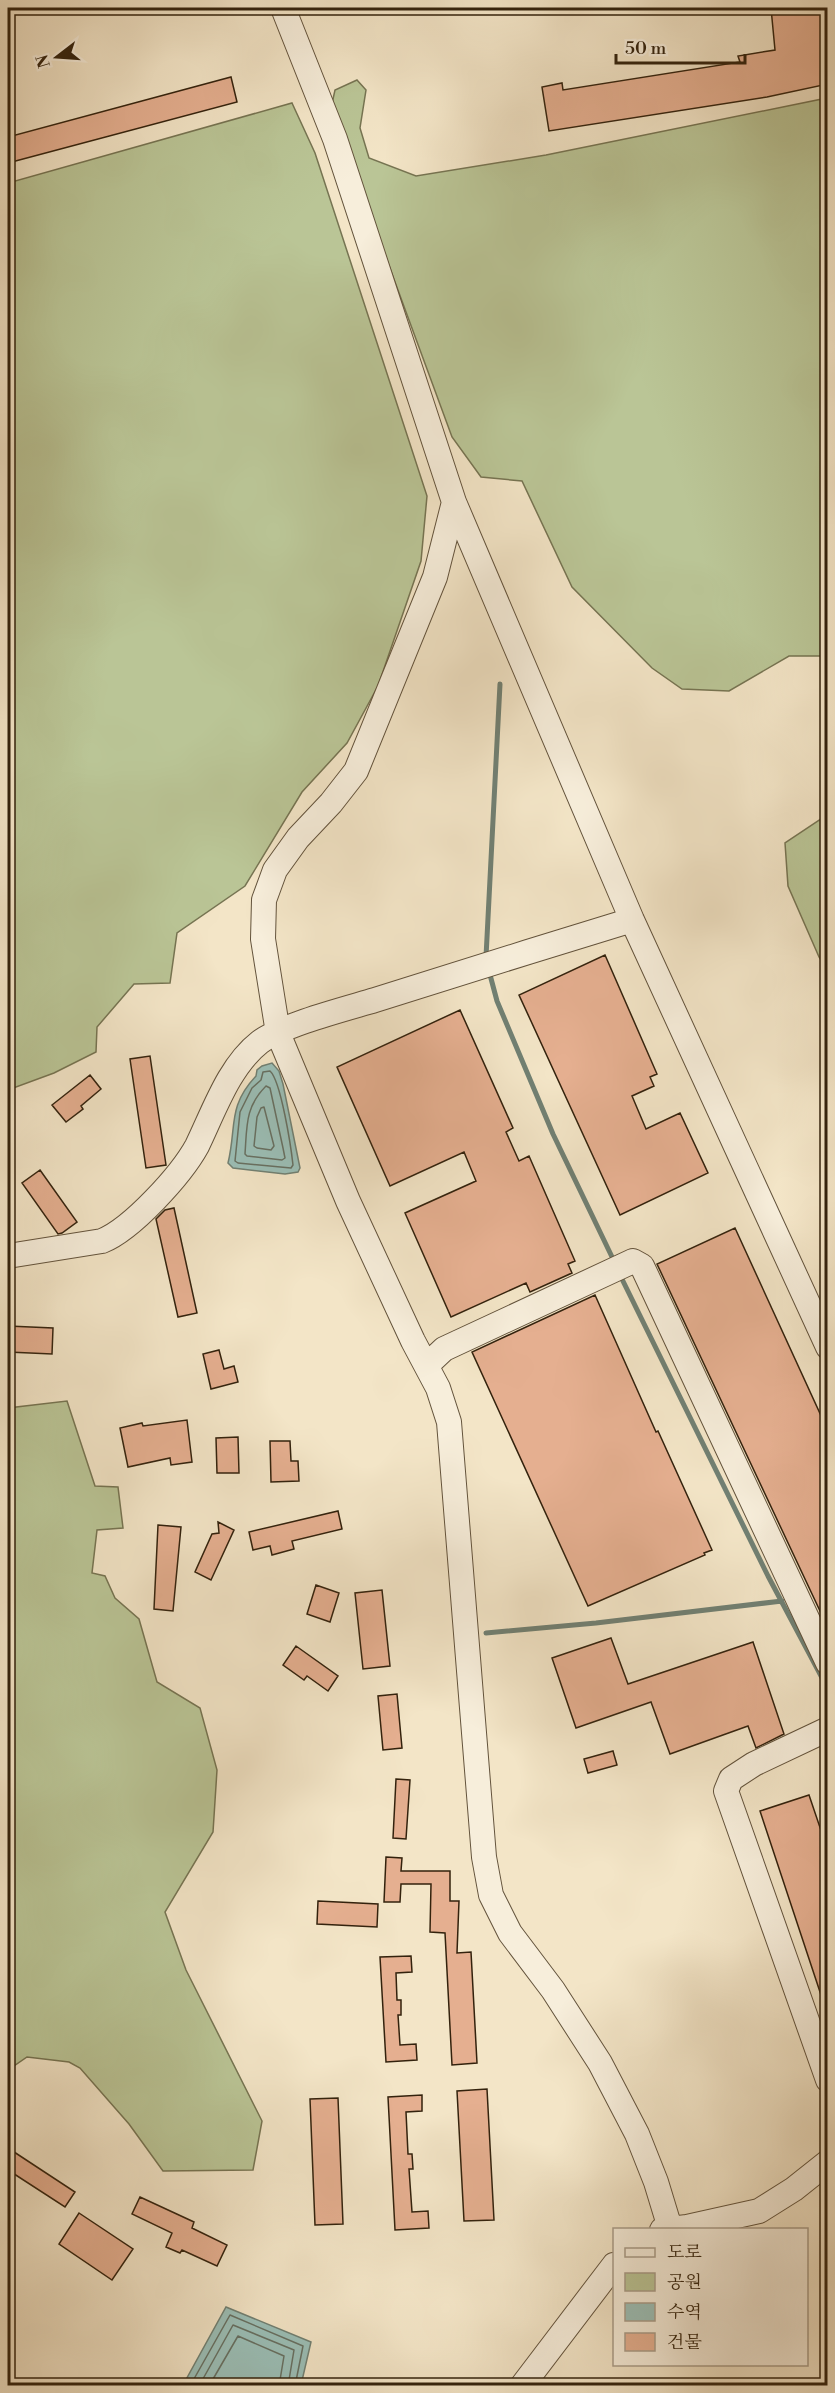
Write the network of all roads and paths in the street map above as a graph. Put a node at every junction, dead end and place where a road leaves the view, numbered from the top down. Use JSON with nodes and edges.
{"nodes":[{"id":1,"x":283,"y":8,"type":"edge"},
{"id":2,"x":454,"y":502,"type":"junction"},
{"id":3,"x":632,"y":920,"type":"junction"},
{"id":4,"x":278,"y":1033,"type":"junction"},
{"id":5,"x":8,"y":1256,"type":"edge"},
{"id":6,"x":828,"y":1347,"type":"edge"},
{"id":7,"x":427,"y":1365,"type":"junction"},
{"id":8,"x":828,"y":1663,"type":"edge"},
{"id":9,"x":828,"y":1729,"type":"edge"},
{"id":10,"x":828,"y":2080,"type":"edge"},
{"id":11,"x":828,"y":2162,"type":"edge"},
{"id":12,"x":666,"y":2228,"type":"edge"},
{"id":13,"x":613,"y":2268,"type":"edge"},
{"id":14,"x":522,"y":2385,"type":"edge"}],
"edges":[{"from":1,"to":2,"type":"street"},
{"from":2,"to":3,"type":"street"},
{"from":2,"to":4,"type":"street"},
{"from":3,"to":4,"type":"street"},
{"from":3,"to":6,"type":"street"},
{"from":4,"to":5,"type":"street"},
{"from":4,"to":7,"type":"street"},
{"from":7,"to":8,"type":"street"},
{"from":7,"to":12,"type":"street"},
{"from":9,"to":10,"type":"street"},
{"from":11,"to":12,"type":"street"},
{"from":13,"to":14,"type":"street"}]}
